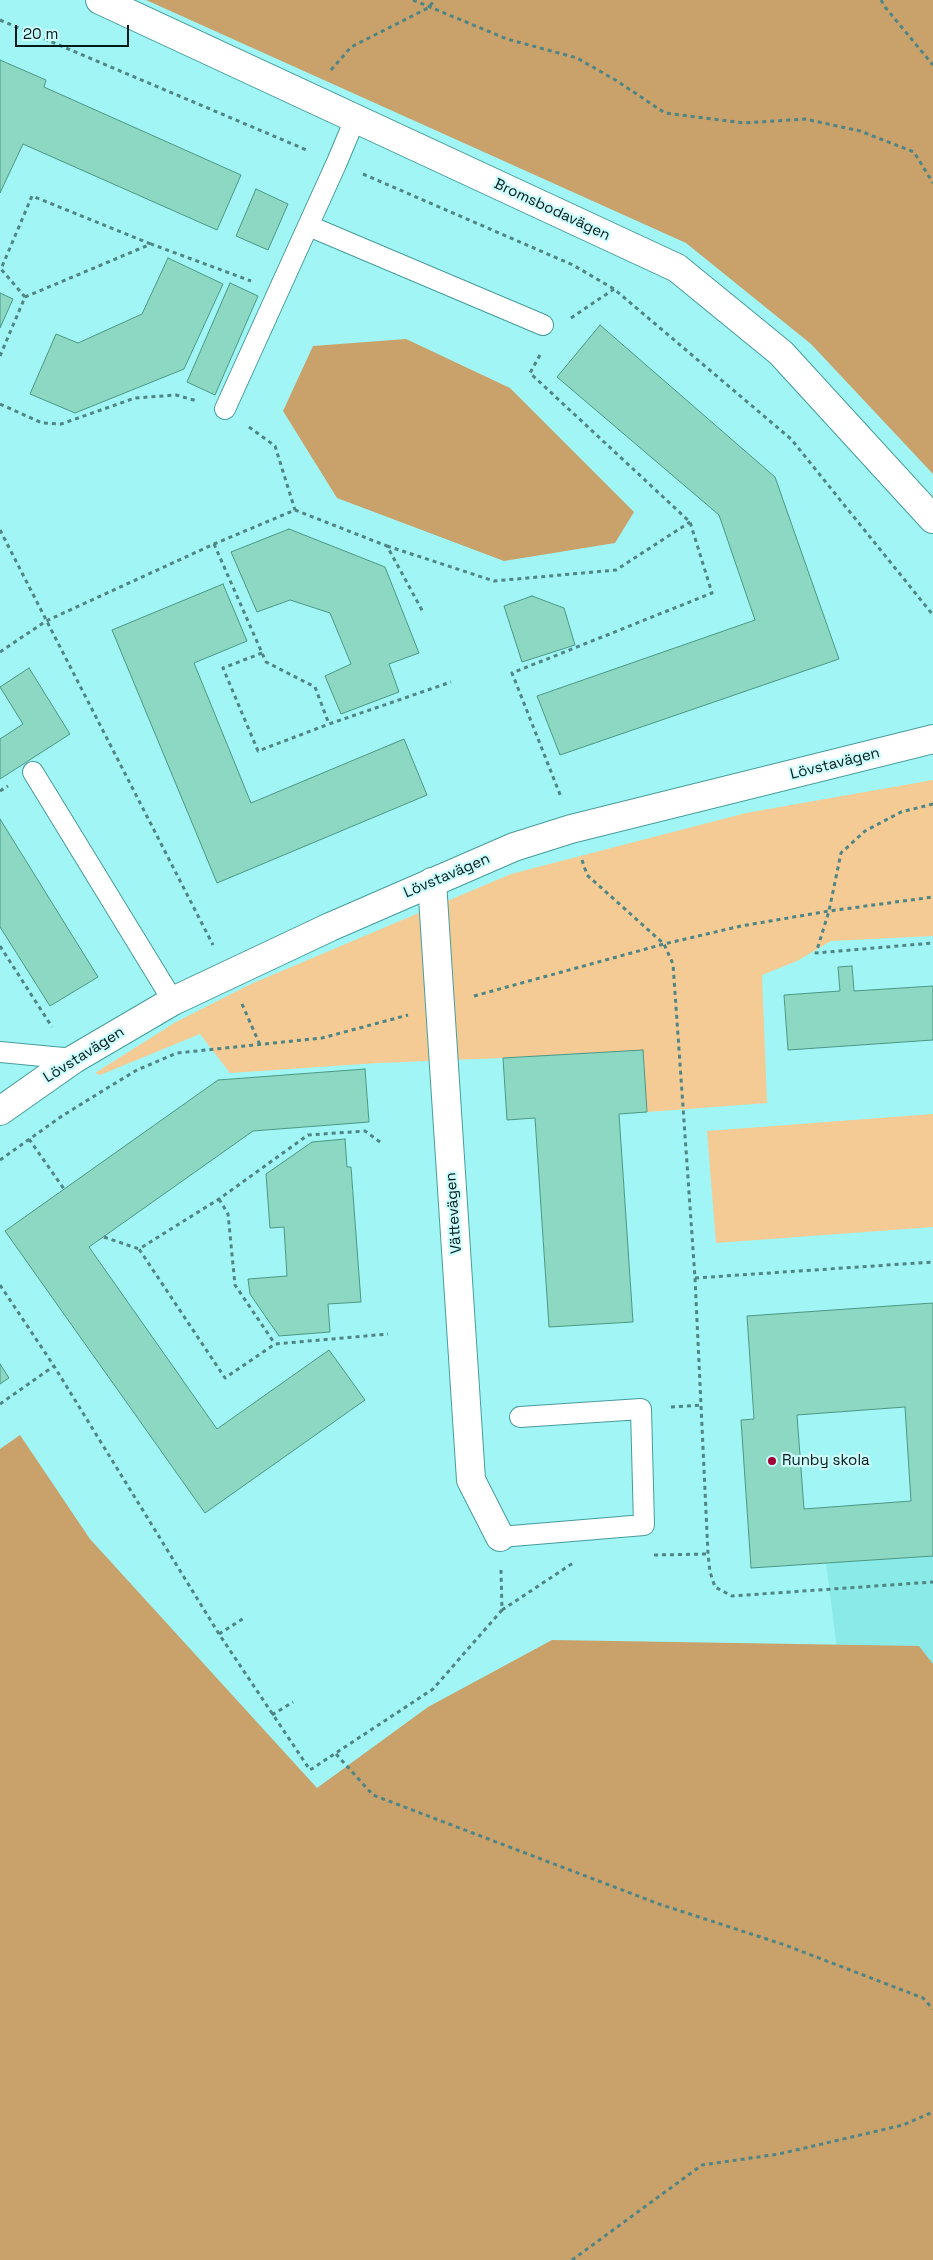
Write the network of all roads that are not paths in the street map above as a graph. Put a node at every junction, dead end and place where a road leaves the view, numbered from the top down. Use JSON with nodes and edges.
{"nodes":[{"id":1,"x":100,"y":0,"type":"edge"},
{"id":2,"x":355,"y":119,"type":"junction"},
{"id":3,"x":309,"y":226,"type":"junction"},
{"id":4,"x":543,"y":325,"type":"dead end"},
{"id":5,"x":225,"y":409,"type":"road end"},
{"id":6,"x":933,"y":519,"type":"edge"},
{"id":7,"x":933,"y":739,"type":"edge"},
{"id":8,"x":33,"y":772,"type":"dead end"},
{"id":9,"x":432,"y":882,"type":"junction"},
{"id":10,"x":173,"y":1001,"type":"junction"},
{"id":11,"x":0,"y":1052,"type":"edge"},
{"id":12,"x":74,"y":1059,"type":"junction"},
{"id":13,"x":0,"y":1111,"type":"edge"},
{"id":14,"x":520,"y":1417,"type":"dead end"},
{"id":15,"x":500,"y":1537,"type":"joint"}],
"edges":[{"from":1,"to":2,"type":"street","name":"Bromsbodavägen"},
{"from":2,"to":3,"type":"lane"},
{"from":2,"to":6,"type":"street","name":"Bromsbodavägen"},
{"from":3,"to":4,"type":"lane"},
{"from":3,"to":5,"type":"lane"},
{"from":7,"to":9,"type":"street","name":"Lövstavägen"},
{"from":8,"to":10,"type":"lane"},
{"from":9,"to":10,"type":"street","name":"Lövstavägen"},
{"from":9,"to":15,"type":"street","name":"Vättevägen"},
{"from":10,"to":12,"type":"street","name":"Lövstavägen"},
{"from":11,"to":12,"type":"lane"},
{"from":12,"to":13,"type":"street","name":"Lövstavägen"},
{"from":14,"to":15,"type":"lane"}]}
